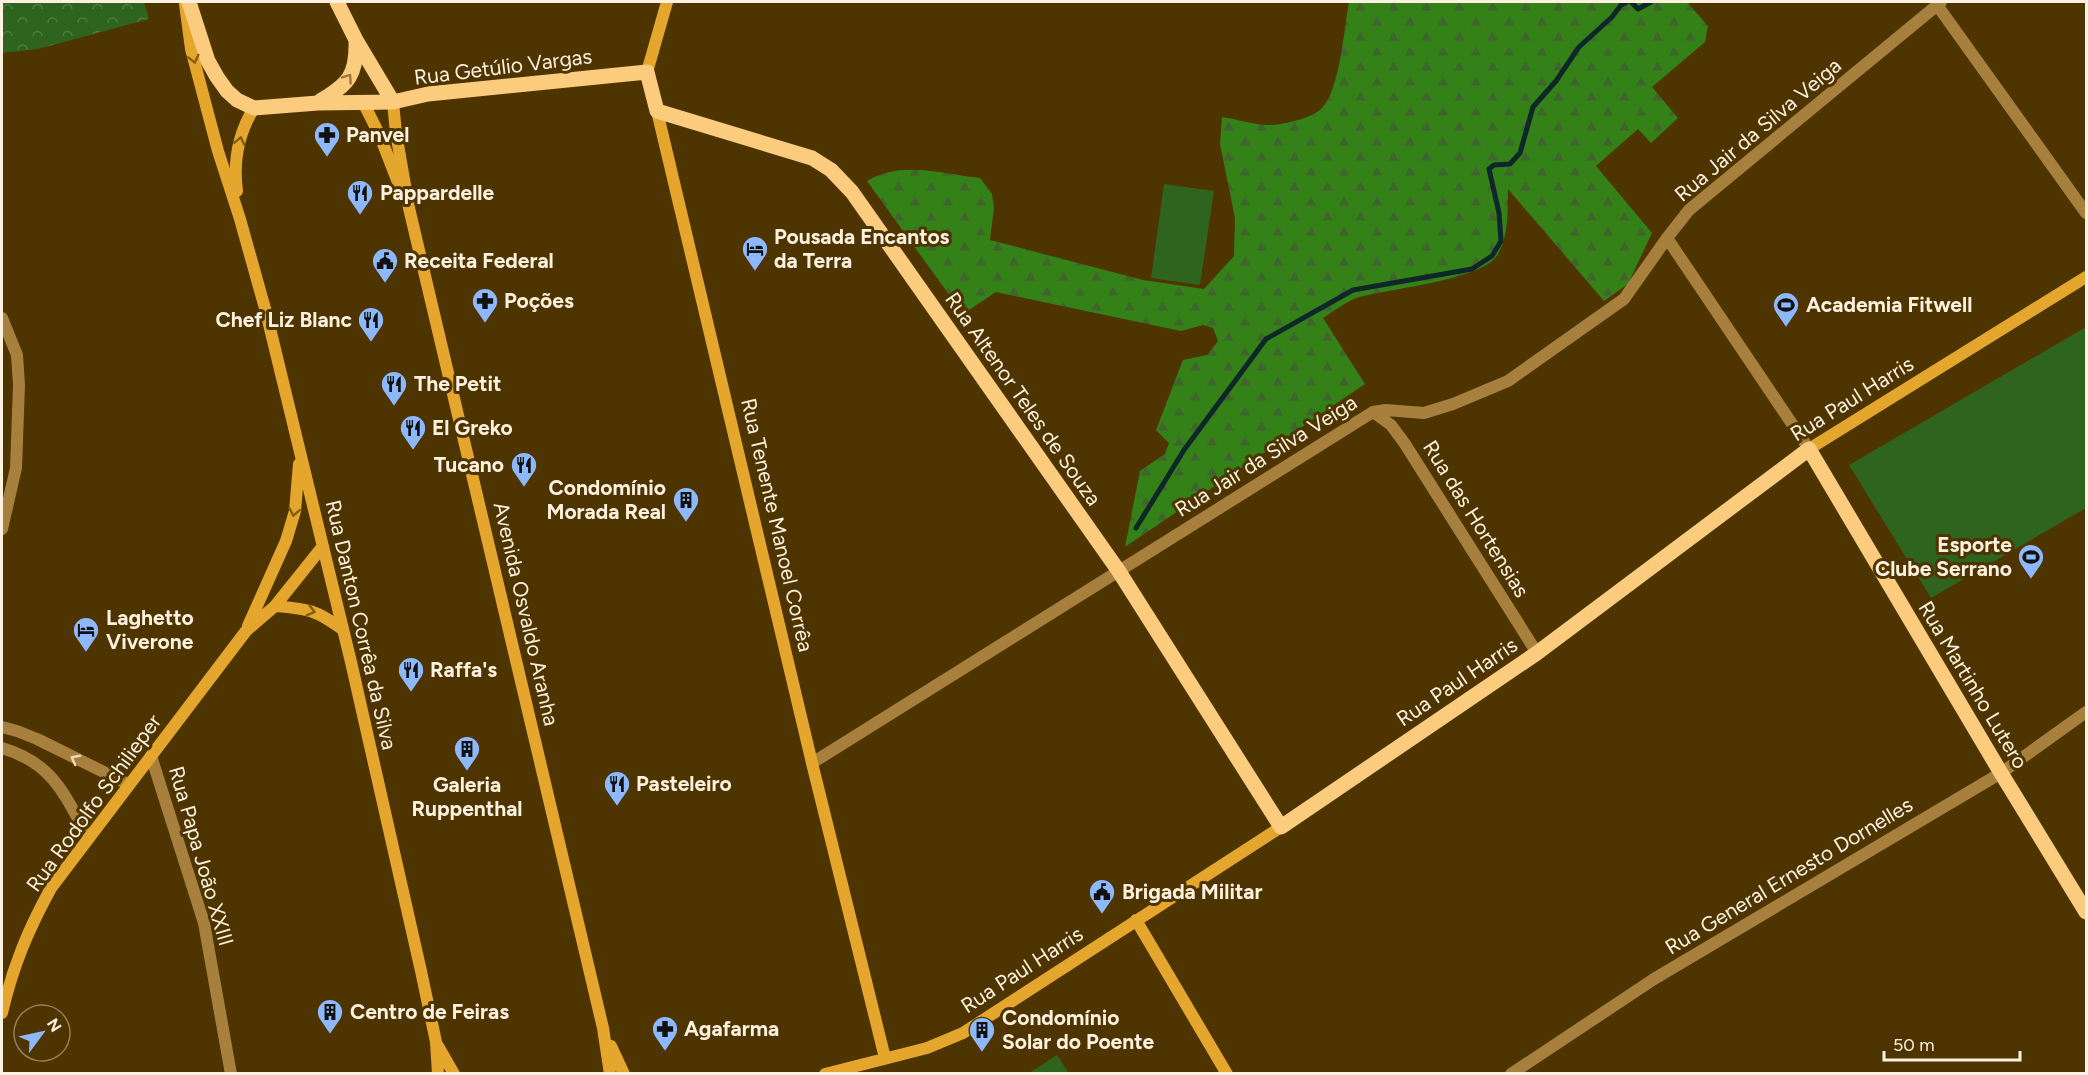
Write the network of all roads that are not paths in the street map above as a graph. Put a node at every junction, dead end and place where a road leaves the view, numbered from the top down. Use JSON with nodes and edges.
{"nodes":[{"id":1,"x":184,"y":2,"type":"edge"},
{"id":2,"x":189,"y":2,"type":"edge"},
{"id":3,"x":337,"y":2,"type":"edge"},
{"id":4,"x":667,"y":2,"type":"edge"},
{"id":5,"x":1939,"y":3,"type":"edge"},
{"id":6,"x":356,"y":40,"type":"junction"},
{"id":7,"x":647,"y":72,"type":"junction"},
{"id":8,"x":363,"y":102,"type":"junction"},
{"id":9,"x":393,"y":102,"type":"junction"},
{"id":10,"x":318,"y":103,"type":"junction"},
{"id":11,"x":254,"y":108,"type":"junction"},
{"id":12,"x":657,"y":111,"type":"junction"},
{"id":13,"x":409,"y":208,"type":"junction"},
{"id":14,"x":2086,"y":213,"type":"edge"},
{"id":15,"x":240,"y":219,"type":"junction"},
{"id":16,"x":1667,"y":238,"type":"junction"},
{"id":17,"x":2086,"y":277,"type":"edge"},
{"id":18,"x":2,"y":318,"type":"edge"},
{"id":19,"x":1373,"y":412,"type":"junction"},
{"id":20,"x":1809,"y":449,"type":"junction"},
{"id":21,"x":300,"y":454,"type":"junction"},
{"id":22,"x":2,"y":529,"type":"edge"},
{"id":23,"x":323,"y":546,"type":"junction"},
{"id":24,"x":1118,"y":570,"type":"junction"},
{"id":25,"x":275,"y":606,"type":"junction"},
{"id":26,"x":342,"y":629,"type":"junction"},
{"id":27,"x":246,"y":631,"type":"junction"},
{"id":28,"x":1537,"y":653,"type":"junction"},
{"id":29,"x":2086,"y":712,"type":"edge"},
{"id":30,"x":2,"y":727,"type":"edge"},
{"id":31,"x":2,"y":748,"type":"edge"},
{"id":32,"x":151,"y":756,"type":"junction"},
{"id":33,"x":812,"y":763,"type":"junction"},
{"id":34,"x":2001,"y":773,"type":"junction"},
{"id":35,"x":128,"y":784,"type":"junction"},
{"id":36,"x":1281,"y":827,"type":"junction"},
{"id":37,"x":88,"y":837,"type":"junction"},
{"id":38,"x":2086,"y":912,"type":"edge"},
{"id":39,"x":1136,"y":920,"type":"junction"},
{"id":40,"x":2,"y":1012,"type":"edge"},
{"id":41,"x":603,"y":1028,"type":"junction"},
{"id":42,"x":436,"y":1042,"type":"junction"},
{"id":43,"x":885,"y":1058,"type":"junction"},
{"id":44,"x":231,"y":1074,"type":"edge"},
{"id":45,"x":438,"y":1074,"type":"edge"},
{"id":46,"x":454,"y":1074,"type":"edge"},
{"id":47,"x":610,"y":1074,"type":"edge"},
{"id":48,"x":624,"y":1074,"type":"edge"},
{"id":49,"x":825,"y":1074,"type":"edge"},
{"id":50,"x":1227,"y":1074,"type":"edge"},
{"id":51,"x":1511,"y":1074,"type":"edge"}],
"edges":[{"from":1,"to":15,"type":"street","name":"Rua Danton Corrêa da Silva","one_way":true},
{"from":2,"to":11,"type":"main road"},
{"from":3,"to":6,"type":"main road","name":"Avenida Osvaldo Aranha"},
{"from":4,"to":7,"type":"street"},
{"from":5,"to":14,"type":"street"},
{"from":5,"to":16,"type":"street","name":"Rua Jair da Silva Veiga"},
{"from":6,"to":9,"type":"main road","name":"Avenida Osvaldo Aranha"},
{"from":10,"to":6,"type":"main road","one_way":true},
{"from":7,"to":9,"type":"main road","name":"Rua Getúlio Vargas"},
{"from":7,"to":12,"type":"main road","name":"Rua Tenente Manoel Corrêa"},
{"from":8,"to":9,"type":"main road","name":"Rua Getúlio Vargas"},
{"from":8,"to":10,"type":"main road"},
{"from":8,"to":13,"type":"street","name":"Avenida Osvaldo Aranha"},
{"from":9,"to":13,"type":"street","name":"Avenida Osvaldo Aranha"},
{"from":10,"to":11,"type":"main road"},
{"from":15,"to":11,"type":"street","name":"Rua Danton Corrêa da Silva","one_way":true},
{"from":12,"to":24,"type":"main road","name":"Rua Altenor Teles de Souza"},
{"from":12,"to":33,"type":"street","name":"Rua Tenente Manoel Corrêa"},
{"from":13,"to":41,"type":"street","name":"Avenida Osvaldo Aranha"},
{"from":15,"to":21,"type":"street","name":"Rua Danton Corrêa da Silva"},
{"from":16,"to":19,"type":"street","name":"Rua Jair da Silva Veiga"},
{"from":16,"to":20,"type":"street","name":"Rua Martinho Lutero"},
{"from":17,"to":20,"type":"street","name":"Rua Paul Harris"},
{"from":18,"to":22,"type":"street"},
{"from":19,"to":24,"type":"street","name":"Rua Jair da Silva Veiga"},
{"from":19,"to":28,"type":"street","name":"Rua das Hortensias"},
{"from":20,"to":28,"type":"main road","name":"Rua Paul Harris"},
{"from":20,"to":34,"type":"main road","name":"Rua Martinho Lutero"},
{"from":21,"to":23,"type":"street","name":"Rua Danton Corrêa da Silva"},
{"from":21,"to":27,"type":"street","name":"Rua Rodolfo Schilieper","one_way":true},
{"from":23,"to":25,"type":"street","name":"Rua Rodolfo Schilieper"},
{"from":23,"to":26,"type":"street","name":"Rua Danton Corrêa da Silva"},
{"from":24,"to":33,"type":"street","name":"Rua Jair da Silva Veiga"},
{"from":24,"to":36,"type":"main road","name":"Rua Altenor Teles de Souza"},
{"from":25,"to":26,"type":"street","one_way":true},
{"from":25,"to":27,"type":"street","name":"Rua Rodolfo Schilieper"},
{"from":26,"to":42,"type":"street","name":"Rua Danton Corrêa da Silva"},
{"from":27,"to":32,"type":"street","name":"Rua Rodolfo Schilieper"},
{"from":28,"to":36,"type":"main road","name":"Rua Paul Harris"},
{"from":29,"to":34,"type":"street","name":"Rua General Ernesto Dornelles"},
{"from":35,"to":30,"type":"street","one_way":true},
{"from":31,"to":37,"type":"street"},
{"from":32,"to":35,"type":"street","name":"Rua Rodolfo Schilieper"},
{"from":32,"to":44,"type":"street","name":"Rua Papa João XXIII"},
{"from":33,"to":43,"type":"street","name":"Rua Tenente Manoel Corrêa"},
{"from":34,"to":38,"type":"main road","name":"Rua Martinho Lutero"},
{"from":34,"to":51,"type":"street","name":"Rua General Ernesto Dornelles"},
{"from":35,"to":37,"type":"street","name":"Rua Rodolfo Schilieper"},
{"from":36,"to":39,"type":"street","name":"Rua Paul Harris"},
{"from":37,"to":40,"type":"street","name":"Rua Rodolfo Schilieper"},
{"from":39,"to":43,"type":"street","name":"Rua Paul Harris"},
{"from":39,"to":50,"type":"street"},
{"from":41,"to":47,"type":"street","name":"Avenida Osvaldo Aranha"},
{"from":41,"to":48,"type":"street","name":"Avenida Osvaldo Aranha"},
{"from":42,"to":45,"type":"street","name":"Rua Danton Corrêa da Silva"},
{"from":42,"to":46,"type":"street","name":"Rua Danton Corrêa da Silva"},
{"from":43,"to":49,"type":"street","name":"Rua Paul Harris"}]}
